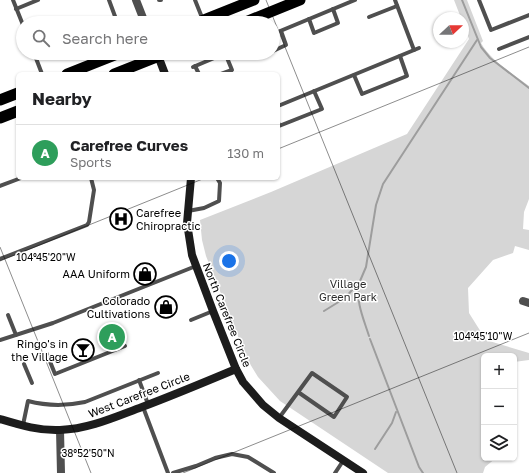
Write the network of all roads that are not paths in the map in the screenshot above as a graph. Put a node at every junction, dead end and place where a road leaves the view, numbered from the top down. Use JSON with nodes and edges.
{"nodes":[{"id":1,"x":13,"y":0,"type":"edge"},
{"id":2,"x":38,"y":0,"type":"edge"},
{"id":3,"x":109,"y":0,"type":"edge"},
{"id":4,"x":136,"y":0,"type":"edge"},
{"id":5,"x":195,"y":0,"type":"edge"},
{"id":6,"x":254,"y":0,"type":"edge"},
{"id":7,"x":300,"y":0,"type":"edge"},
{"id":8,"x":355,"y":0,"type":"edge"},
{"id":9,"x":395,"y":0,"type":"edge"},
{"id":10,"x":479,"y":0,"type":"edge"},
{"id":11,"x":397,"y":6,"type":"junction"},
{"id":12,"x":16,"y":9,"type":"junction"},
{"id":13,"x":333,"y":9,"type":"junction"},
{"id":14,"x":529,"y":15,"type":"edge"},
{"id":15,"x":19,"y":16,"type":"edge"},
{"id":16,"x":115,"y":16,"type":"edge"},
{"id":17,"x":142,"y":16,"type":"edge"},
{"id":18,"x":198,"y":16,"type":"edge"},
{"id":19,"x":214,"y":16,"type":"edge"},
{"id":20,"x":260,"y":16,"type":"edge"},
{"id":21,"x":370,"y":17,"type":"dead end"},
{"id":22,"x":309,"y":19,"type":"junction"},
{"id":23,"x":281,"y":31,"type":"joint"},
{"id":24,"x":529,"y":37,"type":"edge"},
{"id":25,"x":280,"y":48,"type":"edge"},
{"id":26,"x":499,"y":49,"type":"dead end"},
{"id":27,"x":400,"y":56,"type":"junction"},
{"id":28,"x":37,"y":60,"type":"edge"},
{"id":29,"x":102,"y":60,"type":"edge"},
{"id":30,"x":147,"y":60,"type":"edge"},
{"id":31,"x":162,"y":60,"type":"edge"},
{"id":32,"x":209,"y":60,"type":"edge"},
{"id":33,"x":228,"y":60,"type":"edge"},
{"id":34,"x":41,"y":72,"type":"edge"},
{"id":35,"x":72,"y":72,"type":"edge"},
{"id":36,"x":119,"y":72,"type":"edge"},
{"id":37,"x":165,"y":72,"type":"edge"},
{"id":38,"x":198,"y":72,"type":"edge"},
{"id":39,"x":226,"y":72,"type":"edge"},
{"id":40,"x":354,"y":75,"type":"junction"},
{"id":41,"x":314,"y":91,"type":"junction"},
{"id":42,"x":16,"y":94,"type":"edge"},
{"id":43,"x":0,"y":100,"type":"edge"},
{"id":44,"x":280,"y":105,"type":"edge"},
{"id":45,"x":16,"y":112,"type":"edge"},
{"id":46,"x":0,"y":118,"type":"edge"},
{"id":47,"x":280,"y":126,"type":"edge"},
{"id":48,"x":16,"y":180,"type":"edge"},
{"id":49,"x":92,"y":180,"type":"edge"},
{"id":50,"x":191,"y":180,"type":"edge"},
{"id":51,"x":218,"y":180,"type":"edge"},
{"id":52,"x":0,"y":186,"type":"edge"},
{"id":53,"x":187,"y":211,"type":"junction"},
{"id":54,"x":0,"y":259,"type":"edge"},
{"id":55,"x":196,"y":266,"type":"junction"},
{"id":56,"x":213,"y":311,"type":"junction"},
{"id":57,"x":8,"y":315,"type":"dead end"},
{"id":58,"x":191,"y":320,"type":"dead end"},
{"id":59,"x":16,"y":335,"type":"junction"},
{"id":60,"x":0,"y":340,"type":"edge"},
{"id":61,"x":125,"y":346,"type":"dead end"},
{"id":62,"x":47,"y":354,"type":"dead end"},
{"id":63,"x":24,"y":364,"type":"dead end"},
{"id":64,"x":236,"y":369,"type":"junction"},
{"id":65,"x":158,"y":373,"type":"dead end"},
{"id":66,"x":139,"y":380,"type":"junction"},
{"id":67,"x":32,"y":383,"type":"dead end"},
{"id":68,"x":298,"y":392,"type":"junction"},
{"id":69,"x":146,"y":405,"type":"junction"},
{"id":70,"x":279,"y":418,"type":"junction"},
{"id":71,"x":0,"y":419,"type":"edge"},
{"id":72,"x":23,"y":426,"type":"junction"},
{"id":73,"x":60,"y":430,"type":"junction"},
{"id":74,"x":343,"y":461,"type":"junction"},
{"id":75,"x":61,"y":473,"type":"edge"},
{"id":76,"x":168,"y":473,"type":"edge"},
{"id":77,"x":173,"y":473,"type":"edge"},
{"id":78,"x":274,"y":473,"type":"edge"},
{"id":79,"x":335,"y":473,"type":"edge"},
{"id":80,"x":363,"y":473,"type":"edge"}],
"edges":[{"from":1,"to":12,"type":"lane"},
{"from":2,"to":12,"type":"lane"},
{"from":3,"to":16,"type":"lane"},
{"from":4,"to":17,"type":"street"},
{"from":5,"to":18,"type":"lane"},
{"from":6,"to":19,"type":"highway"},
{"from":7,"to":20,"type":"highway"},
{"from":8,"to":13,"type":"lane"},
{"from":9,"to":11,"type":"lane"},
{"from":10,"to":14,"type":"lane"},
{"from":11,"to":21,"type":"lane"},
{"from":11,"to":27,"type":"lane"},
{"from":12,"to":15,"type":"lane"},
{"from":13,"to":22,"type":"lane"},
{"from":13,"to":22,"type":"lane"},
{"from":22,"to":23,"type":"lane"},
{"from":23,"to":25,"type":"lane"},
{"from":24,"to":26,"type":"lane"},
{"from":27,"to":40,"type":"lane"},
{"from":27,"to":40,"type":"lane"},
{"from":28,"to":34,"type":"lane"},
{"from":29,"to":35,"type":"highway"},
{"from":30,"to":36,"type":"highway"},
{"from":31,"to":37,"type":"main road"},
{"from":32,"to":38,"type":"lane"},
{"from":33,"to":39,"type":"lane"},
{"from":40,"to":41,"type":"lane"},
{"from":41,"to":44,"type":"lane"},
{"from":41,"to":47,"type":"lane"},
{"from":42,"to":43,"type":"highway"},
{"from":45,"to":46,"type":"highway"},
{"from":48,"to":52,"type":"lane"},
{"from":49,"to":54,"type":"lane"},
{"from":50,"to":53,"type":"main road","name":"North Carefree Circle"},
{"from":51,"to":53,"type":"lane"},
{"from":53,"to":55,"type":"main road","name":"North Carefree Circle"},
{"from":55,"to":56,"type":"main road","name":"North Carefree Circle"},
{"from":55,"to":59,"type":"lane"},
{"from":56,"to":58,"type":"lane"},
{"from":56,"to":64,"type":"main road","name":"North Carefree Circle"},
{"from":57,"to":59,"type":"lane"},
{"from":59,"to":60,"type":"lane"},
{"from":61,"to":62,"type":"lane"},
{"from":63,"to":67,"type":"lane"},
{"from":64,"to":69,"type":"main road","name":"West Carefree Circle"},
{"from":64,"to":70,"type":"main road","name":"North Carefree Circle"},
{"from":65,"to":66,"type":"lane"},
{"from":66,"to":69,"type":"lane"},
{"from":66,"to":72,"type":"lane"},
{"from":68,"to":68,"type":"lane"},
{"from":68,"to":70,"type":"lane"},
{"from":69,"to":73,"type":"main road","name":"West Carefree Circle"},
{"from":69,"to":76,"type":"lane"},
{"from":70,"to":74,"type":"main road","name":"North Carefree Circle"},
{"from":71,"to":72,"type":"main road","name":"West Carefree Circle"},
{"from":72,"to":73,"type":"main road","name":"West Carefree Circle"},
{"from":73,"to":75,"type":"street"},
{"from":74,"to":79,"type":"lane"},
{"from":74,"to":80,"type":"main road","name":"North Carefree Circle"},
{"from":77,"to":78,"type":"lane"}]}
